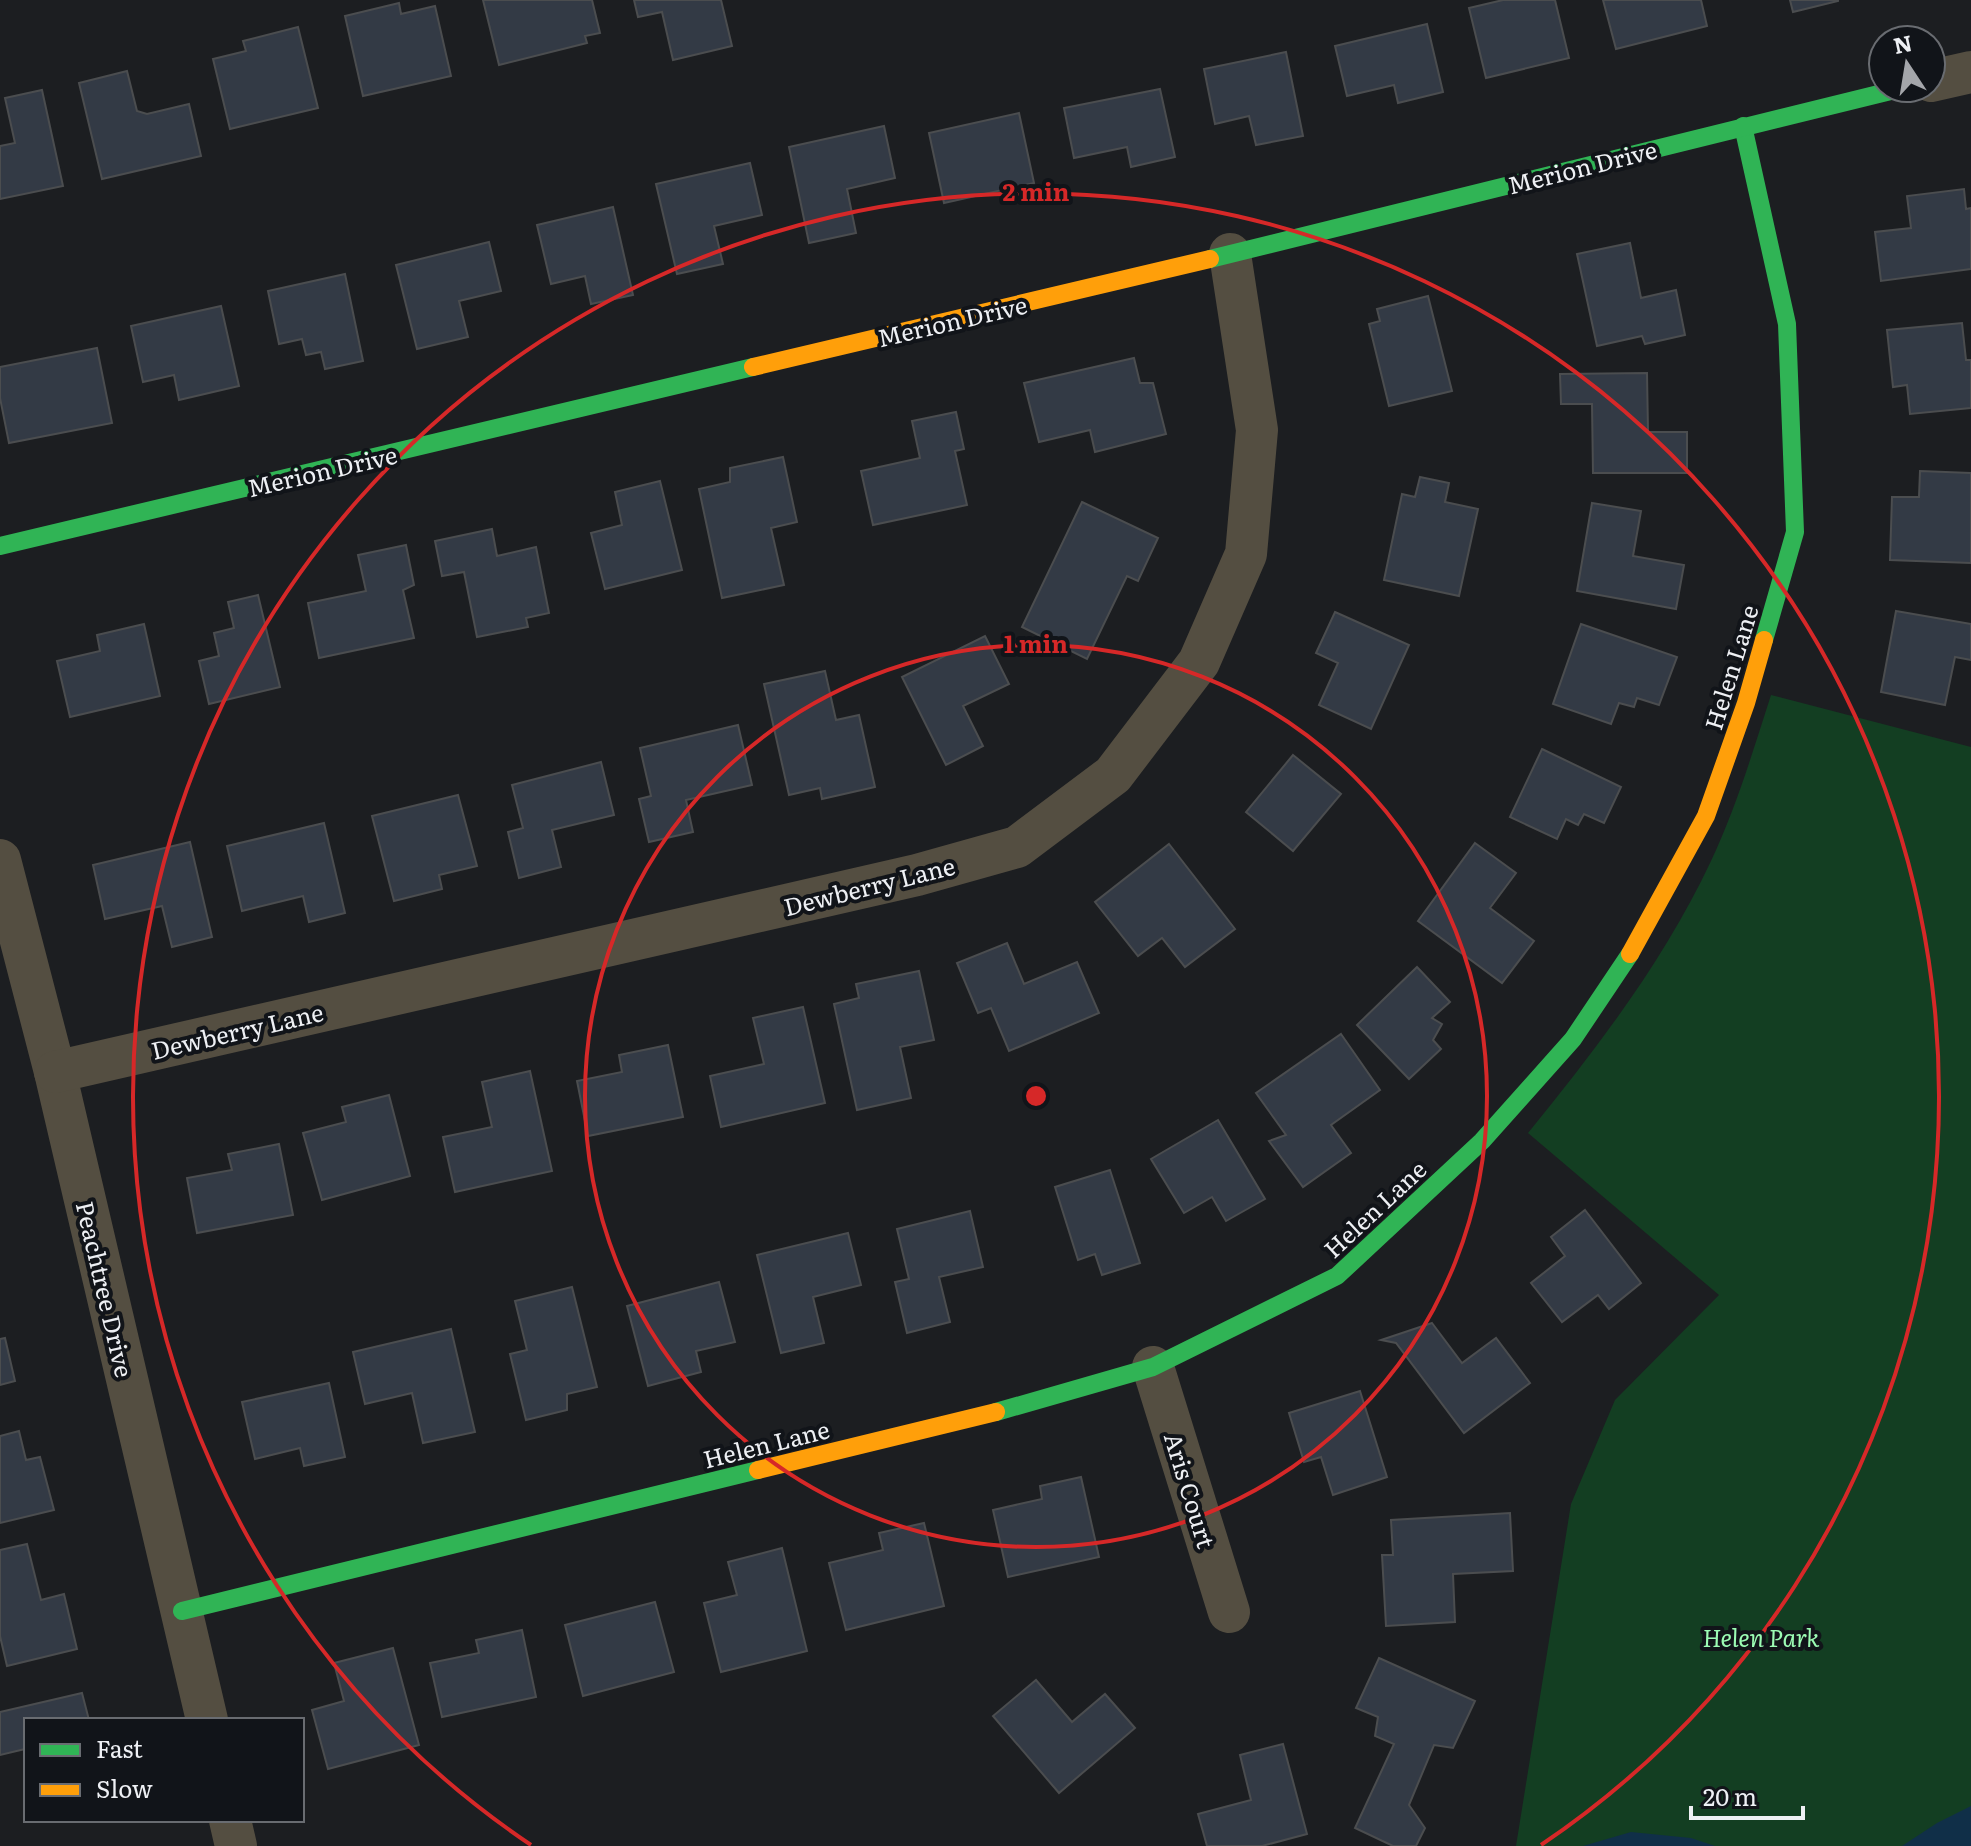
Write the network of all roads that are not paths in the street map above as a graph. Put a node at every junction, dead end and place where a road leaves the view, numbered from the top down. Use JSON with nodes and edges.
{"nodes":[{"id":1,"x":1971,"y":72,"type":"edge"},
{"id":2,"x":1947,"y":77,"type":"edge"},
{"id":3,"x":1867,"y":97,"type":"edge"},
{"id":4,"x":1743,"y":126,"type":"junction"},
{"id":5,"x":1230,"y":254,"type":"junction"},
{"id":6,"x":0,"y":546,"type":"edge"},
{"id":7,"x":0,"y":860,"type":"edge"},
{"id":8,"x":55,"y":1072,"type":"junction"},
{"id":9,"x":1153,"y":1367,"type":"junction"},
{"id":10,"x":182,"y":1611,"type":"junction"},
{"id":11,"x":1229,"y":1612,"type":"dead end"},
{"id":12,"x":207,"y":1718,"type":"edge"},
{"id":13,"x":230,"y":1822,"type":"edge"},
{"id":14,"x":236,"y":1846,"type":"edge"}],
"edges":[{"from":1,"to":2,"type":"street"},
{"from":3,"to":4,"type":"street","name":"Merion Drive"},
{"from":4,"to":5,"type":"street","name":"Merion Drive"},
{"from":4,"to":9,"type":"street","name":"Helen Lane"},
{"from":5,"to":6,"type":"street","name":"Merion Drive"},
{"from":5,"to":8,"type":"street","name":"Dewberry Lane"},
{"from":7,"to":8,"type":"street","name":"Peachtree Drive"},
{"from":8,"to":10,"type":"street","name":"Peachtree Drive"},
{"from":9,"to":10,"type":"street","name":"Helen Lane"},
{"from":9,"to":11,"type":"street","name":"Aris Court"},
{"from":10,"to":12,"type":"street","name":"Peachtree Drive"},
{"from":13,"to":14,"type":"street"}]}
